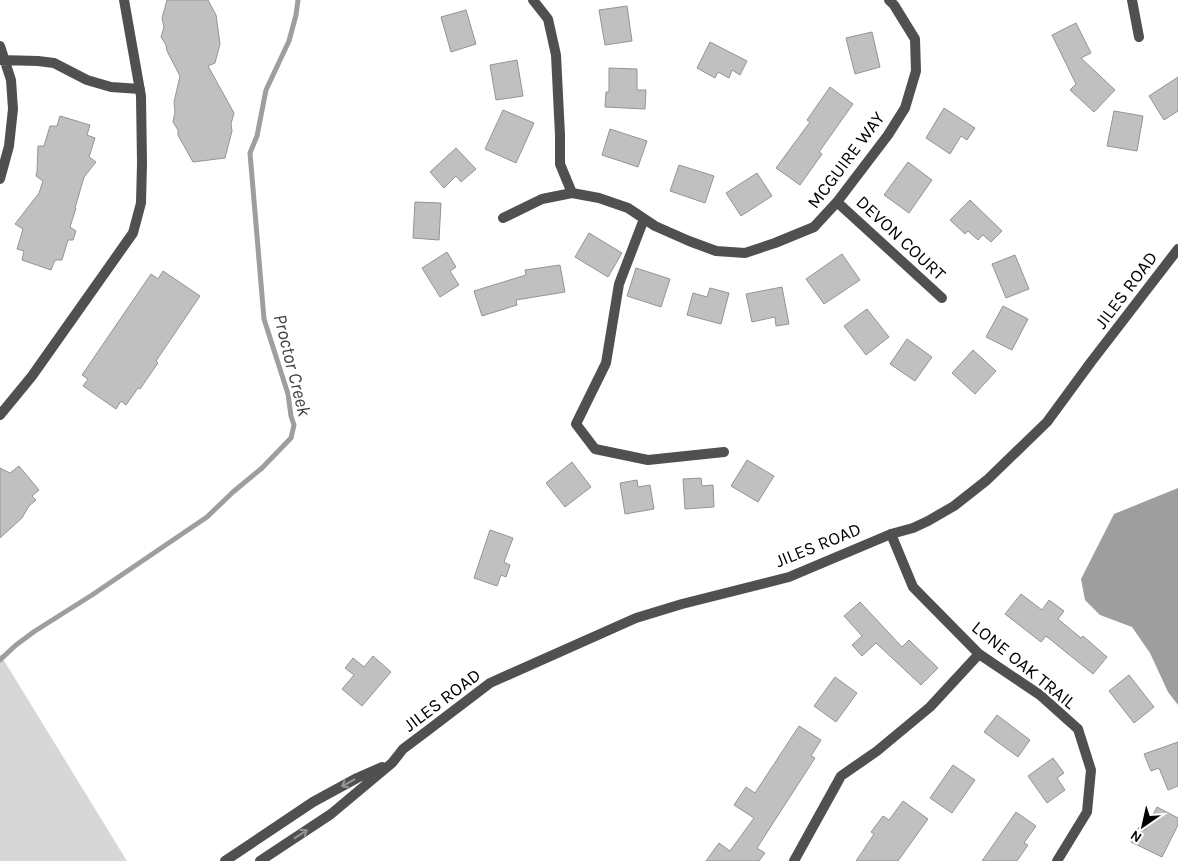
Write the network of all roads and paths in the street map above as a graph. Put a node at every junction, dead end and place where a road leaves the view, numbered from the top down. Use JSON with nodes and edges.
{"nodes":[{"id":1,"x":124,"y":0,"type":"edge"},
{"id":2,"x":533,"y":0,"type":"edge"},
{"id":3,"x":889,"y":0,"type":"edge"},
{"id":4,"x":1132,"y":0,"type":"edge"},
{"id":5,"x":1139,"y":37,"type":"dead end"},
{"id":6,"x":0,"y":46,"type":"edge"},
{"id":7,"x":2,"y":60,"type":"edge"},
{"id":8,"x":140,"y":89,"type":"junction"},
{"id":9,"x":0,"y":179,"type":"edge"},
{"id":10,"x":572,"y":193,"type":"junction"},
{"id":11,"x":837,"y":202,"type":"junction"},
{"id":12,"x":503,"y":218,"type":"dead end"},
{"id":13,"x":644,"y":219,"type":"junction"},
{"id":14,"x":1178,"y":249,"type":"edge"},
{"id":15,"x":942,"y":298,"type":"dead end"},
{"id":16,"x":0,"y":415,"type":"edge"},
{"id":17,"x":724,"y":452,"type":"dead end"},
{"id":18,"x":890,"y":534,"type":"junction"},
{"id":19,"x":979,"y":654,"type":"junction"},
{"id":20,"x":392,"y":763,"type":"junction"},
{"id":21,"x":225,"y":861,"type":"edge"},
{"id":22,"x":260,"y":861,"type":"edge"},
{"id":23,"x":794,"y":861,"type":"edge"},
{"id":24,"x":1058,"y":861,"type":"edge"}],
"edges":[{"from":1,"to":8,"type":"street"},
{"from":2,"to":10,"type":"street"},
{"from":3,"to":11,"type":"street","name":"MCGUIRE WAY"},
{"from":4,"to":5,"type":"street"},
{"from":6,"to":7,"type":"street"},
{"from":7,"to":8,"type":"street"},
{"from":7,"to":9,"type":"street"},
{"from":8,"to":16,"type":"street"},
{"from":10,"to":12,"type":"street","name":"MCGUIRE WAY"},
{"from":10,"to":13,"type":"street","name":"MCGUIRE WAY"},
{"from":11,"to":13,"type":"street","name":"MCGUIRE WAY"},
{"from":11,"to":15,"type":"street","name":"DEVON COURT"},
{"from":13,"to":17,"type":"street"},
{"from":14,"to":18,"type":"street","name":"JILES ROAD"},
{"from":18,"to":19,"type":"street","name":"LONE OAK TRAIL"},
{"from":18,"to":20,"type":"street","name":"JILES ROAD"},
{"from":19,"to":23,"type":"street"},
{"from":19,"to":24,"type":"street","name":"LONE OAK TRAIL"},
{"from":20,"to":21,"type":"street","name":"JILES ROAD","one_way":true},
{"from":22,"to":20,"type":"street","name":"JILES ROAD","one_way":true}]}
